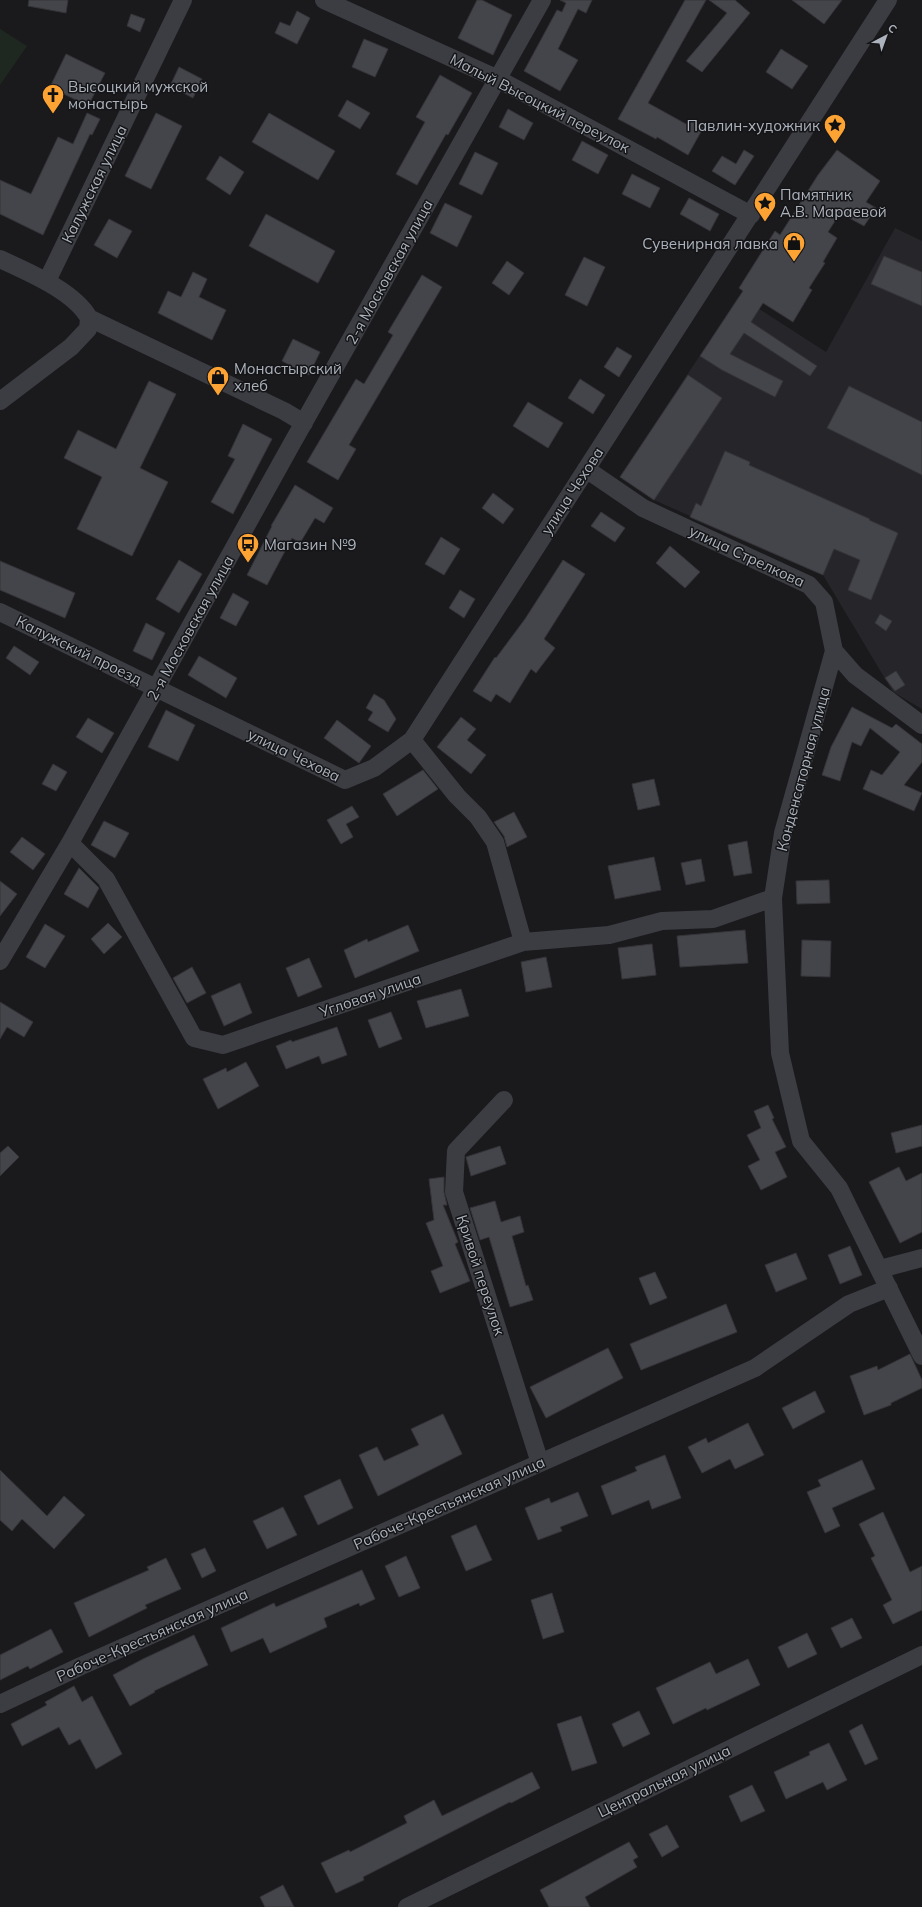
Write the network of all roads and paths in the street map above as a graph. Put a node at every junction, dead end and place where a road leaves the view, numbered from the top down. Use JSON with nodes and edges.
{"nodes":[{"id":1,"x":183,"y":0,"type":"edge"},
{"id":2,"x":324,"y":0,"type":"edge"},
{"id":3,"x":542,"y":0,"type":"edge"},
{"id":4,"x":888,"y":0,"type":"edge"},
{"id":5,"x":498,"y":79,"type":"junction"},
{"id":6,"x":751,"y":215,"type":"junction"},
{"id":7,"x":0,"y":259,"type":"edge"},
{"id":8,"x":47,"y":281,"type":"junction"},
{"id":9,"x":90,"y":318,"type":"junction"},
{"id":10,"x":0,"y":401,"type":"edge"},
{"id":11,"x":304,"y":422,"type":"junction"},
{"id":12,"x":586,"y":469,"type":"junction"},
{"id":13,"x":0,"y":612,"type":"edge"},
{"id":14,"x":834,"y":651,"type":"junction"},
{"id":15,"x":157,"y":689,"type":"junction"},
{"id":16,"x":922,"y":724,"type":"edge"},
{"id":17,"x":412,"y":740,"type":"junction"},
{"id":18,"x":70,"y":843,"type":"junction"},
{"id":19,"x":773,"y":898,"type":"junction"},
{"id":20,"x":523,"y":942,"type":"junction"},
{"id":21,"x":0,"y":961,"type":"edge"},
{"id":22,"x":504,"y":1100,"type":"dead end"},
{"id":23,"x":922,"y":1258,"type":"edge"},
{"id":24,"x":880,"y":1269,"type":"junction"},
{"id":25,"x":889,"y":1288,"type":"junction"},
{"id":26,"x":922,"y":1356,"type":"edge"},
{"id":27,"x":540,"y":1463,"type":"junction"},
{"id":28,"x":922,"y":1655,"type":"edge"},
{"id":29,"x":0,"y":1704,"type":"edge"},
{"id":30,"x":407,"y":1907,"type":"edge"}],
"edges":[{"from":1,"to":8,"type":"street","name":"Калужская улица"},
{"from":2,"to":5,"type":"street","name":"Малый Высоцкий переулок"},
{"from":3,"to":5,"type":"street","name":"2-я Московская улица"},
{"from":4,"to":6,"type":"street","name":"улица Чехова"},
{"from":5,"to":6,"type":"street","name":"Малый Высоцкий переулок"},
{"from":5,"to":11,"type":"street","name":"2-я Московская улица"},
{"from":6,"to":12,"type":"street","name":"улица Чехова"},
{"from":7,"to":8,"type":"street"},
{"from":8,"to":9,"type":"street"},
{"from":9,"to":10,"type":"street"},
{"from":9,"to":11,"type":"street"},
{"from":11,"to":15,"type":"street","name":"2-я Московская улица"},
{"from":12,"to":14,"type":"street","name":"улица Стрелкова"},
{"from":12,"to":17,"type":"street","name":"улица Чехова"},
{"from":13,"to":15,"type":"street","name":"Калужский проезд"},
{"from":14,"to":16,"type":"street","name":"улица Стрелкова"},
{"from":14,"to":19,"type":"street","name":"Конденсаторная улица"},
{"from":15,"to":17,"type":"street","name":"улица Чехова"},
{"from":15,"to":18,"type":"street","name":"2-я Московская улица"},
{"from":17,"to":20,"type":"street"},
{"from":18,"to":20,"type":"street","name":"Угловая улица"},
{"from":18,"to":21,"type":"street","name":"2-я Московская улица"},
{"from":19,"to":20,"type":"street","name":"Угловая улица"},
{"from":19,"to":24,"type":"street","name":"Конденсаторная улица"},
{"from":22,"to":27,"type":"street","name":"Кривой переулок"},
{"from":23,"to":24,"type":"street"},
{"from":24,"to":25,"type":"street","name":"Конденсаторная улица"},
{"from":25,"to":26,"type":"street","name":"Конденсаторная улица"},
{"from":25,"to":27,"type":"street","name":"Рабоче-Крестьянская улица"},
{"from":27,"to":29,"type":"street","name":"Рабоче-Крестьянская улица"},
{"from":28,"to":30,"type":"street","name":"Центральная улица"}]}
